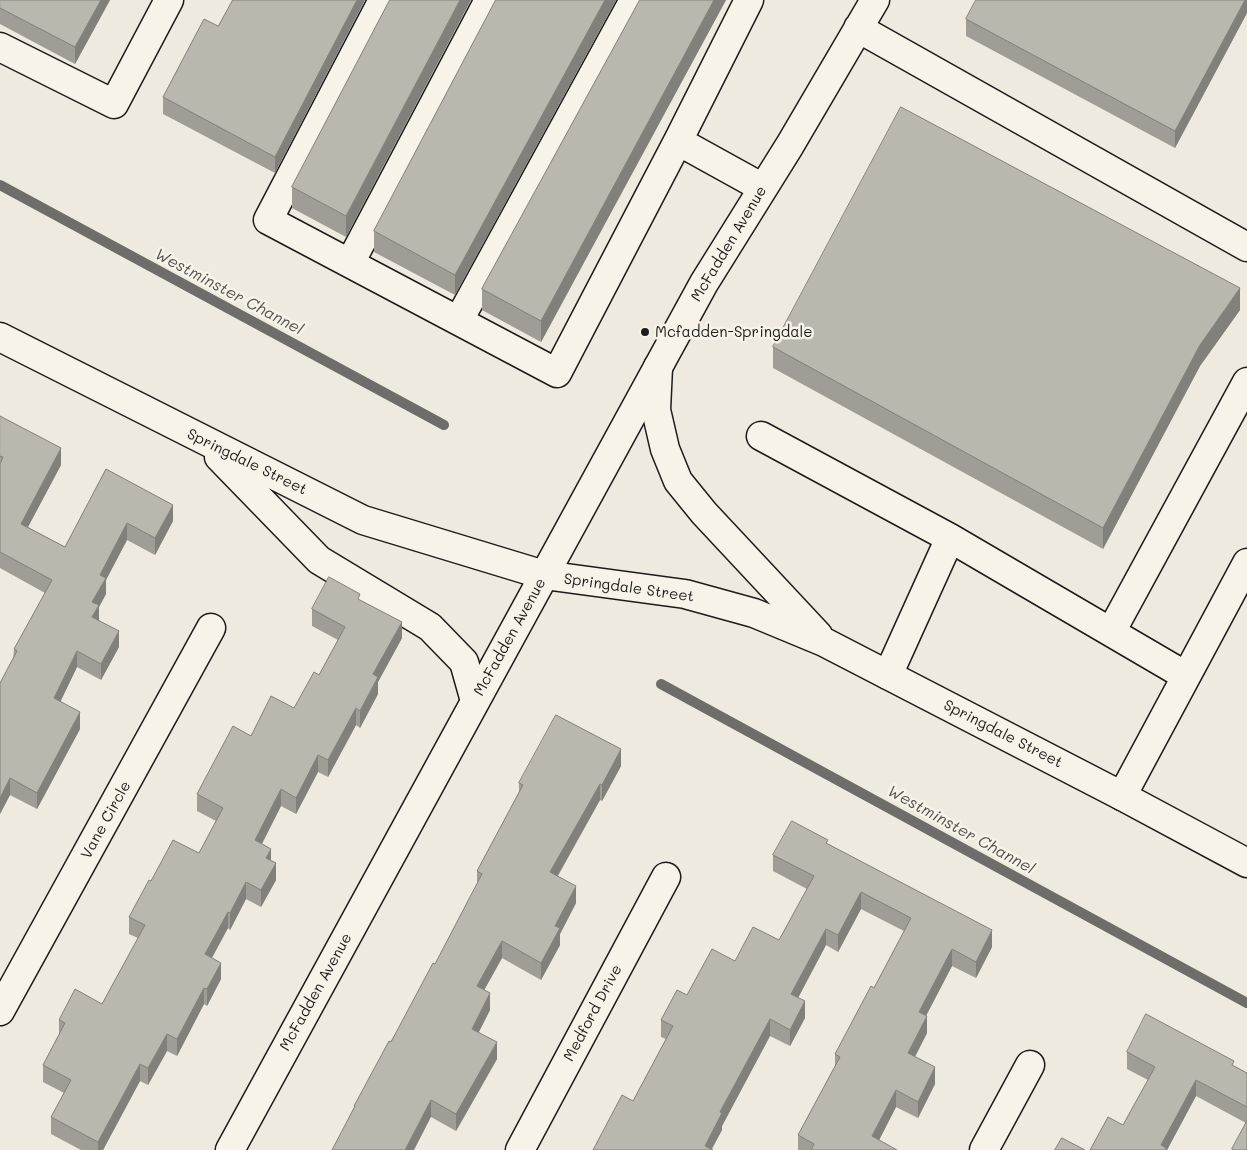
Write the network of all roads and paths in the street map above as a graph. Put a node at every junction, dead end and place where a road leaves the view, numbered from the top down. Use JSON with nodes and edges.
{"nodes":[{"id":1,"x":169,"y":0,"type":"edge"},
{"id":2,"x":383,"y":0,"type":"edge"},
{"id":3,"x":489,"y":0,"type":"edge"},
{"id":4,"x":634,"y":0,"type":"edge"},
{"id":5,"x":749,"y":0,"type":"edge"},
{"id":6,"x":875,"y":0,"type":"edge"},
{"id":7,"x":858,"y":28,"type":"junction"},
{"id":8,"x":0,"y":47,"type":"edge"},
{"id":9,"x":678,"y":141,"type":"junction"},
{"id":10,"x":763,"y":188,"type":"junction"},
{"id":11,"x":1247,"y":247,"type":"edge"},
{"id":12,"x":350,"y":263,"type":"junction"},
{"id":13,"x":459,"y":320,"type":"junction"},
{"id":14,"x":0,"y":338,"type":"edge"},
{"id":15,"x":658,"y":367,"type":"junction"},
{"id":16,"x":1247,"y":382,"type":"edge"},
{"id":17,"x":761,"y":436,"type":"dead end"},
{"id":18,"x":204,"y":441,"type":"junction"},
{"id":19,"x":950,"y":538,"type":"junction"},
{"id":20,"x":1247,"y":563,"type":"edge"},
{"id":21,"x":544,"y":576,"type":"junction"},
{"id":22,"x":211,"y":628,"type":"dead end"},
{"id":23,"x":1111,"y":632,"type":"junction"},
{"id":24,"x":824,"y":642,"type":"junction"},
{"id":25,"x":888,"y":675,"type":"junction"},
{"id":26,"x":1186,"y":676,"type":"junction"},
{"id":27,"x":475,"y":701,"type":"junction"},
{"id":28,"x":1122,"y":796,"type":"junction"},
{"id":29,"x":1247,"y":863,"type":"edge"},
{"id":30,"x":666,"y":877,"type":"dead end"},
{"id":31,"x":0,"y":1012,"type":"edge"},
{"id":32,"x":1030,"y":1065,"type":"dead end"},
{"id":33,"x":230,"y":1150,"type":"edge"},
{"id":34,"x":520,"y":1150,"type":"edge"},
{"id":35,"x":984,"y":1150,"type":"edge"}],
"edges":[{"from":1,"to":8,"type":"street"},
{"from":2,"to":12,"type":"street"},
{"from":3,"to":12,"type":"street"},
{"from":4,"to":13,"type":"street"},
{"from":5,"to":9,"type":"street"},
{"from":6,"to":7,"type":"street","name":"McFadden Avenue"},
{"from":7,"to":10,"type":"street","name":"McFadden Avenue"},
{"from":7,"to":11,"type":"street"},
{"from":9,"to":10,"type":"street"},
{"from":9,"to":13,"type":"street"},
{"from":10,"to":15,"type":"street","name":"McFadden Avenue"},
{"from":12,"to":13,"type":"street"},
{"from":14,"to":18,"type":"street","name":"Springdale Street"},
{"from":15,"to":21,"type":"street","name":"McFadden Avenue"},
{"from":15,"to":24,"type":"street"},
{"from":16,"to":23,"type":"street"},
{"from":17,"to":19,"type":"street"},
{"from":18,"to":21,"type":"street","name":"Springdale Street"},
{"from":18,"to":27,"type":"street"},
{"from":19,"to":23,"type":"street"},
{"from":19,"to":25,"type":"street"},
{"from":20,"to":26,"type":"street"},
{"from":21,"to":24,"type":"street","name":"Springdale Street"},
{"from":21,"to":27,"type":"street","name":"McFadden Avenue"},
{"from":22,"to":31,"type":"street","name":"Vane Circle"},
{"from":23,"to":26,"type":"street"},
{"from":24,"to":25,"type":"street","name":"Springdale Street"},
{"from":25,"to":28,"type":"street","name":"Springdale Street"},
{"from":26,"to":28,"type":"street"},
{"from":27,"to":33,"type":"street","name":"McFadden Avenue"},
{"from":28,"to":29,"type":"street","name":"Springdale Street"},
{"from":30,"to":34,"type":"street","name":"Medford Drive"},
{"from":32,"to":35,"type":"street"}]}
